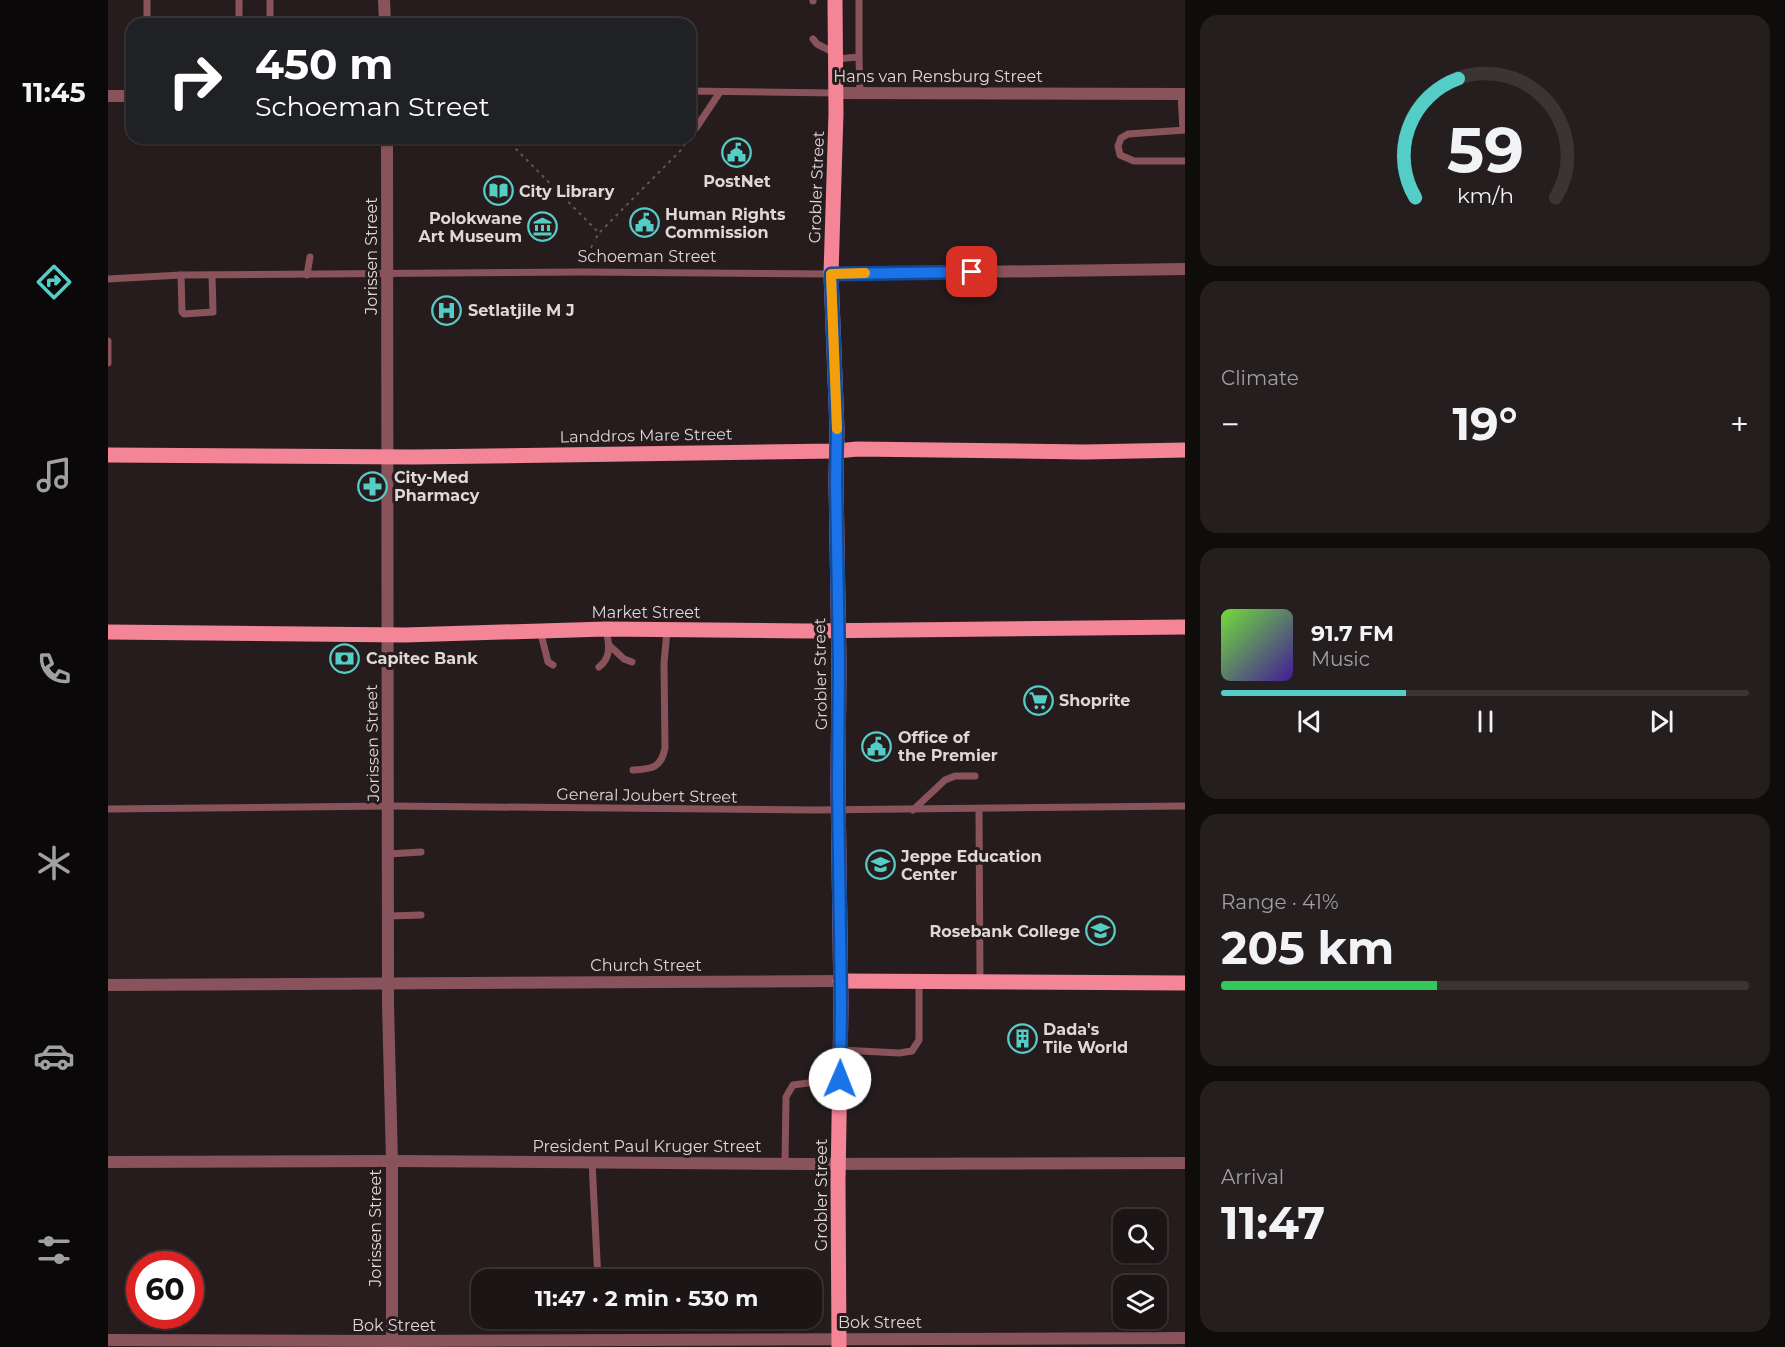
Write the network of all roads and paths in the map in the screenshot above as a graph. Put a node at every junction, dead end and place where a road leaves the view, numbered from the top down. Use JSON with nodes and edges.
{"nodes":[{"id":1,"x":147,"y":0,"type":"edge"},
{"id":2,"x":239,"y":0,"type":"edge"},
{"id":3,"x":270,"y":0,"type":"edge"},
{"id":4,"x":384,"y":0,"type":"edge"},
{"id":5,"x":835,"y":0,"type":"edge"},
{"id":6,"x":859,"y":0,"type":"edge"},
{"id":7,"x":147,"y":18,"type":"edge"},
{"id":8,"x":239,"y":18,"type":"edge"},
{"id":9,"x":270,"y":18,"type":"edge"},
{"id":10,"x":385,"y":18,"type":"edge"},
{"id":11,"x":813,"y":39,"type":"dead end"},
{"id":12,"x":835,"y":56,"type":"junction"},
{"id":13,"x":859,"y":57,"type":"junction"},
{"id":14,"x":696,"y":91,"type":"edge"},
{"id":15,"x":720,"y":92,"type":"junction"},
{"id":16,"x":836,"y":93,"type":"junction"},
{"id":17,"x":860,"y":94,"type":"junction"},
{"id":18,"x":1183,"y":94,"type":"edge"},
{"id":19,"x":108,"y":96,"type":"edge"},
{"id":20,"x":126,"y":96,"type":"edge"},
{"id":21,"x":696,"y":128,"type":"dead end"},
{"id":22,"x":1184,"y":130,"type":"edge"},
{"id":23,"x":387,"y":144,"type":"edge"},
{"id":24,"x":511,"y":144,"type":"edge"},
{"id":25,"x":685,"y":144,"type":"edge"},
{"id":26,"x":1185,"y":160,"type":"edge"},
{"id":27,"x":599,"y":233,"type":"junction"},
{"id":28,"x":310,"y":257,"type":"dead end"},
{"id":29,"x":1185,"y":269,"type":"edge"},
{"id":30,"x":583,"y":272,"type":"junction"},
{"id":31,"x":831,"y":274,"type":"junction"},
{"id":32,"x":182,"y":275,"type":"junction"},
{"id":33,"x":308,"y":275,"type":"junction"},
{"id":34,"x":387,"y":275,"type":"junction"},
{"id":35,"x":212,"y":276,"type":"junction"},
{"id":36,"x":108,"y":279,"type":"edge"},
{"id":37,"x":108,"y":341,"type":"edge"},
{"id":38,"x":108,"y":363,"type":"edge"},
{"id":39,"x":1185,"y":450,"type":"edge"},
{"id":40,"x":837,"y":451,"type":"junction"},
{"id":41,"x":108,"y":455,"type":"edge"},
{"id":42,"x":387,"y":456,"type":"junction"},
{"id":43,"x":1185,"y":627,"type":"edge"},
{"id":44,"x":606,"y":629,"type":"junction"},
{"id":45,"x":667,"y":629,"type":"junction"},
{"id":46,"x":540,"y":630,"type":"junction"},
{"id":47,"x":838,"y":630,"type":"junction"},
{"id":48,"x":108,"y":632,"type":"edge"},
{"id":49,"x":387,"y":634,"type":"junction"},
{"id":50,"x":610,"y":646,"type":"junction"},
{"id":51,"x":632,"y":662,"type":"dead end"},
{"id":52,"x":553,"y":665,"type":"dead end"},
{"id":53,"x":599,"y":667,"type":"dead end"},
{"id":54,"x":633,"y":770,"type":"dead end"},
{"id":55,"x":975,"y":776,"type":"dead end"},
{"id":56,"x":389,"y":806,"type":"junction"},
{"id":57,"x":1185,"y":806,"type":"edge"},
{"id":58,"x":108,"y":809,"type":"edge"},
{"id":59,"x":840,"y":810,"type":"junction"},
{"id":60,"x":913,"y":810,"type":"junction"},
{"id":61,"x":979,"y":810,"type":"junction"},
{"id":62,"x":421,"y":852,"type":"dead end"},
{"id":63,"x":389,"y":854,"type":"junction"},
{"id":64,"x":421,"y":915,"type":"dead end"},
{"id":65,"x":388,"y":916,"type":"junction"},
{"id":66,"x":840,"y":981,"type":"junction"},
{"id":67,"x":919,"y":982,"type":"junction"},
{"id":68,"x":980,"y":982,"type":"junction"},
{"id":69,"x":388,"y":983,"type":"junction"},
{"id":70,"x":1185,"y":984,"type":"edge"},
{"id":71,"x":108,"y":985,"type":"edge"},
{"id":72,"x":841,"y":1050,"type":"junction"},
{"id":73,"x":840,"y":1079,"type":"junction"},
{"id":74,"x":392,"y":1161,"type":"junction"},
{"id":75,"x":108,"y":1162,"type":"edge"},
{"id":76,"x":592,"y":1162,"type":"junction"},
{"id":77,"x":838,"y":1162,"type":"junction"},
{"id":78,"x":785,"y":1163,"type":"junction"},
{"id":79,"x":1185,"y":1163,"type":"edge"},
{"id":80,"x":597,"y":1269,"type":"edge"},
{"id":81,"x":1185,"y":1338,"type":"edge"},
{"id":82,"x":108,"y":1340,"type":"edge"},
{"id":83,"x":666,"y":1343,"type":"edge"},
{"id":84,"x":785,"y":1343,"type":"edge"},
{"id":85,"x":839,"y":1343,"type":"edge"},
{"id":86,"x":392,"y":1344,"type":"edge"}],
"edges":[{"from":1,"to":7,"type":"lane"},
{"from":2,"to":8,"type":"lane"},
{"from":3,"to":9,"type":"lane"},
{"from":4,"to":10,"type":"street"},
{"from":5,"to":12,"type":"main road","name":"Grobler Street"},
{"from":6,"to":13,"type":"lane"},
{"from":11,"to":12,"type":"lane"},
{"from":12,"to":13,"type":"lane"},
{"from":12,"to":16,"type":"main road","name":"Grobler Street"},
{"from":13,"to":17,"type":"lane"},
{"from":14,"to":15,"type":"lane","name":"Hans van Rensburg Street"},
{"from":15,"to":16,"type":"lane","name":"Hans van Rensburg Street"},
{"from":15,"to":21,"type":"lane"},
{"from":16,"to":17,"type":"street","name":"Hans van Rensburg Street"},
{"from":16,"to":31,"type":"main road","name":"Grobler Street"},
{"from":17,"to":18,"type":"street","name":"Hans van Rensburg Street"},
{"from":18,"to":22,"type":"lane"},
{"from":19,"to":20,"type":"street"},
{"from":22,"to":26,"type":"lane"},
{"from":23,"to":34,"type":"street","name":"Jorissen Street"},
{"from":24,"to":27,"type":"path"},
{"from":25,"to":27,"type":"path"},
{"from":27,"to":30,"type":"path"},
{"from":28,"to":33,"type":"lane"},
{"from":29,"to":31,"type":"street","name":"Schoeman Street"},
{"from":30,"to":31,"type":"lane","name":"Schoeman Street"},
{"from":30,"to":34,"type":"lane","name":"Schoeman Street"},
{"from":31,"to":40,"type":"main road","name":"Grobler Street"},
{"from":32,"to":35,"type":"lane","name":"Schoeman Street"},
{"from":32,"to":35,"type":"lane"},
{"from":32,"to":36,"type":"lane","name":"Schoeman Street"},
{"from":33,"to":34,"type":"lane","name":"Schoeman Street"},
{"from":33,"to":35,"type":"lane","name":"Schoeman Street"},
{"from":34,"to":42,"type":"street","name":"Jorissen Street"},
{"from":37,"to":38,"type":"lane"},
{"from":39,"to":40,"type":"main road","name":"Landdros Mare Street"},
{"from":40,"to":42,"type":"main road","name":"Landdros Mare Street"},
{"from":40,"to":47,"type":"main road","name":"Grobler Street"},
{"from":41,"to":42,"type":"main road","name":"Landdros Mare Street"},
{"from":42,"to":49,"type":"street","name":"Jorissen Street"},
{"from":43,"to":47,"type":"main road","name":"Market Street"},
{"from":44,"to":45,"type":"main road","name":"Market Street"},
{"from":44,"to":46,"type":"main road","name":"Market Street"},
{"from":44,"to":50,"type":"lane"},
{"from":45,"to":47,"type":"main road","name":"Market Street"},
{"from":45,"to":54,"type":"lane"},
{"from":46,"to":49,"type":"main road","name":"Market Street"},
{"from":46,"to":52,"type":"lane"},
{"from":47,"to":59,"type":"main road","name":"Grobler Street"},
{"from":48,"to":49,"type":"main road","name":"Market Street"},
{"from":49,"to":56,"type":"street","name":"Jorissen Street"},
{"from":50,"to":51,"type":"lane"},
{"from":50,"to":53,"type":"lane"},
{"from":55,"to":60,"type":"lane"},
{"from":56,"to":58,"type":"lane","name":"General Joubert Street"},
{"from":56,"to":59,"type":"lane","name":"General Joubert Street"},
{"from":56,"to":63,"type":"street","name":"Jorissen Street"},
{"from":57,"to":61,"type":"lane","name":"General Joubert Street"},
{"from":59,"to":60,"type":"lane","name":"General Joubert Street"},
{"from":59,"to":66,"type":"main road","name":"Grobler Street"},
{"from":60,"to":61,"type":"lane","name":"General Joubert Street"},
{"from":61,"to":68,"type":"lane"},
{"from":62,"to":63,"type":"lane"},
{"from":63,"to":65,"type":"street","name":"Jorissen Street"},
{"from":64,"to":65,"type":"lane"},
{"from":65,"to":69,"type":"street","name":"Jorissen Street"},
{"from":66,"to":67,"type":"main road","name":"Church Street"},
{"from":66,"to":69,"type":"street","name":"Church Street"},
{"from":66,"to":72,"type":"main road","name":"Grobler Street"},
{"from":67,"to":68,"type":"main road","name":"Church Street"},
{"from":67,"to":72,"type":"lane"},
{"from":68,"to":70,"type":"main road","name":"Church Street"},
{"from":69,"to":71,"type":"street","name":"Church Street"},
{"from":69,"to":74,"type":"street","name":"Jorissen Street"},
{"from":72,"to":73,"type":"main road","name":"Grobler Street"},
{"from":73,"to":77,"type":"main road","name":"Grobler Street"},
{"from":73,"to":78,"type":"lane"},
{"from":74,"to":75,"type":"street","name":"President Paul Kruger Street"},
{"from":74,"to":76,"type":"street","name":"President Paul Kruger Street"},
{"from":74,"to":86,"type":"street","name":"Jorissen Street"},
{"from":76,"to":78,"type":"street","name":"President Paul Kruger Street"},
{"from":76,"to":80,"type":"lane"},
{"from":77,"to":78,"type":"street","name":"President Paul Kruger Street"},
{"from":77,"to":79,"type":"street","name":"President Paul Kruger Street"},
{"from":77,"to":85,"type":"main road","name":"Grobler Street"},
{"from":81,"to":85,"type":"street","name":"Bok Street"},
{"from":82,"to":86,"type":"street","name":"Bok Street"},
{"from":83,"to":84,"type":"street","name":"Bok Street"},
{"from":83,"to":86,"type":"street","name":"Bok Street"},
{"from":84,"to":85,"type":"street","name":"Bok Street"}]}
